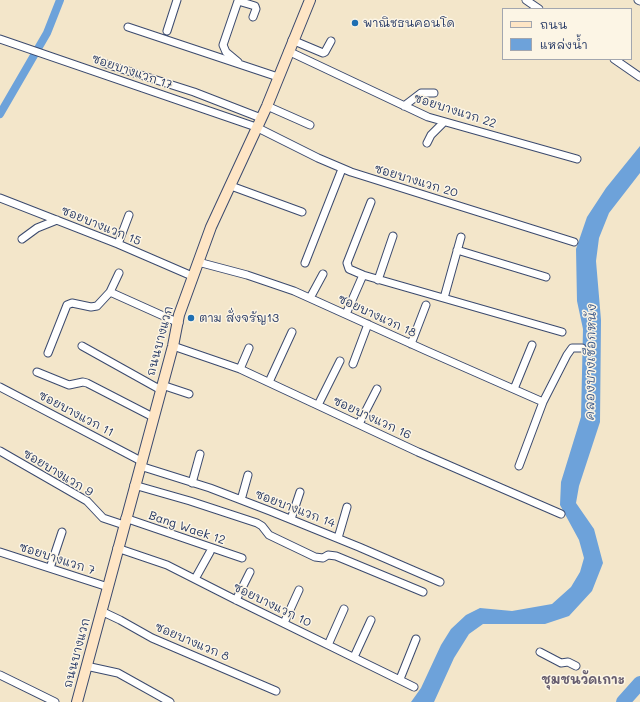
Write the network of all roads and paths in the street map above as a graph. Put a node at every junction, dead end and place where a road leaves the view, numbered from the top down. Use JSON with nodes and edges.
{"nodes":[{"id":1,"x":177,"y":0,"type":"edge"},
{"id":2,"x":310,"y":0,"type":"edge"},
{"id":3,"x":526,"y":0,"type":"edge"},
{"id":4,"x":538,"y":8,"type":"edge"},
{"id":5,"x":253,"y":17,"type":"dead end"},
{"id":6,"x":128,"y":27,"type":"dead end"},
{"id":7,"x":167,"y":31,"type":"dead end"},
{"id":8,"x":0,"y":39,"type":"edge"},
{"id":9,"x":292,"y":40,"type":"junction"},
{"id":10,"x":331,"y":41,"type":"dead end"},
{"id":11,"x":288,"y":51,"type":"junction"},
{"id":12,"x":615,"y":60,"type":"edge"},
{"id":13,"x":103,"y":63,"type":"dead end"},
{"id":14,"x":244,"y":65,"type":"junction"},
{"id":15,"x":278,"y":77,"type":"junction"},
{"id":16,"x":640,"y":77,"type":"edge"},
{"id":17,"x":434,"y":93,"type":"dead end"},
{"id":18,"x":267,"y":106,"type":"junction"},
{"id":19,"x":404,"y":106,"type":"junction"},
{"id":20,"x":261,"y":118,"type":"junction"},
{"id":21,"x":444,"y":122,"type":"junction"},
{"id":22,"x":310,"y":125,"type":"dead end"},
{"id":23,"x":256,"y":127,"type":"junction"},
{"id":24,"x":427,"y":143,"type":"dead end"},
{"id":25,"x":577,"y":159,"type":"dead end"},
{"id":26,"x":342,"y":169,"type":"junction"},
{"id":27,"x":231,"y":186,"type":"junction"},
{"id":28,"x":0,"y":198,"type":"edge"},
{"id":29,"x":371,"y":202,"type":"dead end"},
{"id":30,"x":302,"y":212,"type":"dead end"},
{"id":31,"x":129,"y":215,"type":"dead end"},
{"id":32,"x":57,"y":220,"type":"junction"},
{"id":33,"x":393,"y":236,"type":"dead end"},
{"id":34,"x":461,"y":237,"type":"dead end"},
{"id":35,"x":22,"y":239,"type":"dead end"},
{"id":36,"x":574,"y":242,"type":"dead end"},
{"id":37,"x":118,"y":244,"type":"junction"},
{"id":38,"x":457,"y":250,"type":"junction"},
{"id":39,"x":198,"y":262,"type":"junction"},
{"id":40,"x":305,"y":264,"type":"dead end"},
{"id":41,"x":119,"y":273,"type":"dead end"},
{"id":42,"x":323,"y":274,"type":"dead end"},
{"id":43,"x":363,"y":275,"type":"junction"},
{"id":44,"x":192,"y":276,"type":"junction"},
{"id":45,"x":546,"y":277,"type":"dead end"},
{"id":46,"x":378,"y":280,"type":"junction"},
{"id":47,"x":110,"y":292,"type":"junction"},
{"id":48,"x":310,"y":298,"type":"junction"},
{"id":49,"x":444,"y":298,"type":"junction"},
{"id":50,"x":426,"y":305,"type":"dead end"},
{"id":51,"x":346,"y":314,"type":"junction"},
{"id":52,"x":179,"y":323,"type":"junction"},
{"id":53,"x":368,"y":324,"type":"junction"},
{"id":54,"x":292,"y":332,"type":"dead end"},
{"id":55,"x":562,"y":332,"type":"dead end"},
{"id":56,"x":411,"y":344,"type":"junction"},
{"id":57,"x":82,"y":346,"type":"dead end"},
{"id":58,"x":173,"y":346,"type":"junction"},
{"id":59,"x":532,"y":346,"type":"dead end"},
{"id":60,"x":249,"y":348,"type":"dead end"},
{"id":61,"x":582,"y":348,"type":"dead end"},
{"id":62,"x":48,"y":353,"type":"dead end"},
{"id":63,"x":340,"y":361,"type":"dead end"},
{"id":64,"x":353,"y":364,"type":"dead end"},
{"id":65,"x":240,"y":369,"type":"junction"},
{"id":66,"x":37,"y":372,"type":"dead end"},
{"id":67,"x":269,"y":382,"type":"junction"},
{"id":68,"x":0,"y":387,"type":"edge"},
{"id":69,"x":161,"y":387,"type":"junction"},
{"id":70,"x":377,"y":389,"type":"dead end"},
{"id":71,"x":514,"y":389,"type":"junction"},
{"id":72,"x":189,"y":394,"type":"dead end"},
{"id":73,"x":543,"y":402,"type":"junction"},
{"id":74,"x":318,"y":405,"type":"junction"},
{"id":75,"x":153,"y":417,"type":"junction"},
{"id":76,"x":359,"y":424,"type":"junction"},
{"id":77,"x":0,"y":451,"type":"edge"},
{"id":78,"x":200,"y":454,"type":"dead end"},
{"id":79,"x":141,"y":464,"type":"junction"},
{"id":80,"x":519,"y":466,"type":"dead end"},
{"id":81,"x":248,"y":475,"type":"dead end"},
{"id":82,"x":192,"y":482,"type":"junction"},
{"id":83,"x":134,"y":485,"type":"junction"},
{"id":84,"x":300,"y":492,"type":"dead end"},
{"id":85,"x":241,"y":500,"type":"junction"},
{"id":86,"x":347,"y":507,"type":"dead end"},
{"id":87,"x":561,"y":514,"type":"dead end"},
{"id":88,"x":291,"y":519,"type":"junction"},
{"id":89,"x":124,"y":522,"type":"junction"},
{"id":90,"x":62,"y":532,"type":"dead end"},
{"id":91,"x":338,"y":538,"type":"junction"},
{"id":92,"x":118,"y":548,"type":"junction"},
{"id":93,"x":0,"y":552,"type":"edge"},
{"id":94,"x":210,"y":552,"type":"dead end"},
{"id":95,"x":242,"y":558,"type":"dead end"},
{"id":96,"x":50,"y":568,"type":"junction"},
{"id":97,"x":250,"y":572,"type":"dead end"},
{"id":98,"x":195,"y":579,"type":"junction"},
{"id":99,"x":440,"y":582,"type":"dead end"},
{"id":100,"x":108,"y":587,"type":"junction"},
{"id":101,"x":299,"y":590,"type":"dead end"},
{"id":102,"x":423,"y":592,"type":"dead end"},
{"id":103,"x":236,"y":600,"type":"junction"},
{"id":104,"x":344,"y":609,"type":"dead end"},
{"id":105,"x":101,"y":612,"type":"junction"},
{"id":106,"x":371,"y":620,"type":"dead end"},
{"id":107,"x":284,"y":623,"type":"junction"},
{"id":108,"x":416,"y":639,"type":"dead end"},
{"id":109,"x":328,"y":645,"type":"junction"},
{"id":110,"x":540,"y":652,"type":"dead end"},
{"id":111,"x":354,"y":658,"type":"junction"},
{"id":112,"x":86,"y":666,"type":"junction"},
{"id":113,"x":576,"y":666,"type":"dead end"},
{"id":114,"x":0,"y":675,"type":"edge"},
{"id":115,"x":400,"y":680,"type":"junction"},
{"id":116,"x":414,"y":687,"type":"dead end"},
{"id":117,"x":276,"y":691,"type":"dead end"},
{"id":118,"x":54,"y":702,"type":"edge"},
{"id":119,"x":77,"y":702,"type":"edge"},
{"id":120,"x":170,"y":702,"type":"edge"}],
"edges":[{"from":1,"to":7,"type":"street"},
{"from":2,"to":9,"type":"main road","name":"ถนนบางแวก"},
{"from":3,"to":4,"type":"street"},
{"from":5,"to":14,"type":"street"},
{"from":6,"to":14,"type":"street"},
{"from":8,"to":23,"type":"street","name":"ซอยบางแวก 17"},
{"from":9,"to":10,"type":"street"},
{"from":9,"to":11,"type":"main road","name":"ถนนบางแวก"},
{"from":11,"to":15,"type":"main road","name":"ถนนบางแวก"},
{"from":11,"to":19,"type":"street","name":"ซอยบางแวก 22"},
{"from":12,"to":16,"type":"street"},
{"from":13,"to":20,"type":"street"},
{"from":14,"to":15,"type":"street"},
{"from":15,"to":18,"type":"main road","name":"ถนนบางแวก"},
{"from":17,"to":19,"type":"street"},
{"from":18,"to":20,"type":"main road","name":"ถนนบางแวก"},
{"from":18,"to":22,"type":"street"},
{"from":19,"to":21,"type":"street","name":"ซอยบางแวก 22"},
{"from":20,"to":23,"type":"main road","name":"ถนนบางแวก"},
{"from":21,"to":24,"type":"street"},
{"from":21,"to":25,"type":"street","name":"ซอยบางแวก 22"},
{"from":23,"to":26,"type":"street","name":"ซอยบางแวก 20"},
{"from":23,"to":27,"type":"main road","name":"ถนนบางแวก"},
{"from":26,"to":36,"type":"street","name":"ซอยบางแวก 20"},
{"from":26,"to":40,"type":"street"},
{"from":27,"to":30,"type":"street"},
{"from":27,"to":39,"type":"main road","name":"ถนนบางแวก"},
{"from":28,"to":32,"type":"street","name":"ซอยบางแวก 15"},
{"from":29,"to":43,"type":"street"},
{"from":31,"to":37,"type":"street"},
{"from":32,"to":35,"type":"street"},
{"from":32,"to":37,"type":"street","name":"ซอยบางแวก 15"},
{"from":33,"to":46,"type":"street"},
{"from":34,"to":38,"type":"street"},
{"from":37,"to":44,"type":"street","name":"ซอยบางแวก 15"},
{"from":38,"to":45,"type":"street"},
{"from":38,"to":49,"type":"street"},
{"from":39,"to":44,"type":"main road","name":"ถนนบางแวก"},
{"from":39,"to":48,"type":"street","name":"ซอยบางแวก 18"},
{"from":41,"to":47,"type":"street"},
{"from":42,"to":48,"type":"street"},
{"from":43,"to":46,"type":"street"},
{"from":43,"to":51,"type":"street"},
{"from":44,"to":52,"type":"main road","name":"ถนนบางแวก"},
{"from":46,"to":49,"type":"street"},
{"from":47,"to":52,"type":"street"},
{"from":47,"to":62,"type":"street"},
{"from":48,"to":51,"type":"street","name":"ซอยบางแวก 18"},
{"from":49,"to":55,"type":"street"},
{"from":50,"to":56,"type":"street"},
{"from":51,"to":53,"type":"street","name":"ซอยบางแวก 18"},
{"from":52,"to":58,"type":"main road","name":"ถนนบางแวก"},
{"from":53,"to":56,"type":"street","name":"ซอยบางแวก 18"},
{"from":53,"to":64,"type":"street"},
{"from":54,"to":67,"type":"street"},
{"from":56,"to":71,"type":"street","name":"ซอยบางแวก 18"},
{"from":57,"to":69,"type":"street"},
{"from":58,"to":65,"type":"street","name":"ซอยบางแวก 16"},
{"from":58,"to":69,"type":"main road","name":"ถนนบางแวก"},
{"from":59,"to":71,"type":"street"},
{"from":60,"to":65,"type":"street"},
{"from":61,"to":73,"type":"street"},
{"from":63,"to":74,"type":"street"},
{"from":65,"to":67,"type":"street","name":"ซอยบางแวก 16"},
{"from":66,"to":75,"type":"street"},
{"from":67,"to":74,"type":"street","name":"ซอยบางแวก 16"},
{"from":68,"to":79,"type":"street","name":"ซอยบางแวก 11"},
{"from":69,"to":72,"type":"street"},
{"from":69,"to":75,"type":"main road","name":"ถนนบางแวก"},
{"from":70,"to":76,"type":"street"},
{"from":71,"to":73,"type":"street","name":"ซอยบางแวก 18"},
{"from":73,"to":80,"type":"street"},
{"from":74,"to":76,"type":"street","name":"ซอยบางแวก 16"},
{"from":75,"to":79,"type":"main road","name":"ถนนบางแวก"},
{"from":76,"to":87,"type":"street","name":"ซอยบางแวก 16"},
{"from":77,"to":89,"type":"street","name":"ซอยบางแวก 9"},
{"from":78,"to":82,"type":"street"},
{"from":79,"to":82,"type":"street","name":"ซอยบางแวก 14"},
{"from":79,"to":83,"type":"main road","name":"ถนนบางแวก"},
{"from":81,"to":85,"type":"street"},
{"from":82,"to":85,"type":"street","name":"ซอยบางแวก 14"},
{"from":83,"to":89,"type":"main road","name":"ถนนบางแวก"},
{"from":83,"to":102,"type":"street"},
{"from":84,"to":88,"type":"street"},
{"from":85,"to":88,"type":"street","name":"ซอยบางแวก 14"},
{"from":86,"to":91,"type":"street"},
{"from":88,"to":91,"type":"street","name":"ซอยบางแวก 14"},
{"from":89,"to":92,"type":"main road","name":"ถนนบางแวก"},
{"from":89,"to":95,"type":"street","name":"Bang Waek 12"},
{"from":90,"to":96,"type":"street"},
{"from":91,"to":99,"type":"street","name":"ซอยบางแวก 14"},
{"from":92,"to":98,"type":"street","name":"ซอยบางแวก 10"},
{"from":92,"to":100,"type":"main road","name":"ถนนบางแวก"},
{"from":93,"to":96,"type":"street","name":"ซอยบางแวก 7"},
{"from":94,"to":98,"type":"street"},
{"from":96,"to":100,"type":"street","name":"ซอยบางแวก 7"},
{"from":97,"to":103,"type":"street"},
{"from":98,"to":103,"type":"street","name":"ซอยบางแวก 10"},
{"from":100,"to":105,"type":"main road","name":"ถนนบางแวก"},
{"from":101,"to":107,"type":"street"},
{"from":103,"to":107,"type":"street","name":"ซอยบางแวก 10"},
{"from":104,"to":109,"type":"street"},
{"from":105,"to":112,"type":"main road","name":"ถนนบางแวก"},
{"from":105,"to":117,"type":"street","name":"ซอยบางแวก 8"},
{"from":106,"to":111,"type":"street"},
{"from":107,"to":109,"type":"street","name":"ซอยบางแวก 10"},
{"from":108,"to":115,"type":"street"},
{"from":109,"to":111,"type":"street","name":"ซอยบางแวก 10"},
{"from":110,"to":113,"type":"street"},
{"from":111,"to":115,"type":"street","name":"ซอยบางแวก 10"},
{"from":112,"to":119,"type":"main road","name":"ถนนบางแวก"},
{"from":112,"to":120,"type":"street"},
{"from":114,"to":118,"type":"street"},
{"from":115,"to":116,"type":"street","name":"ซอยบางแวก 10"}]}
